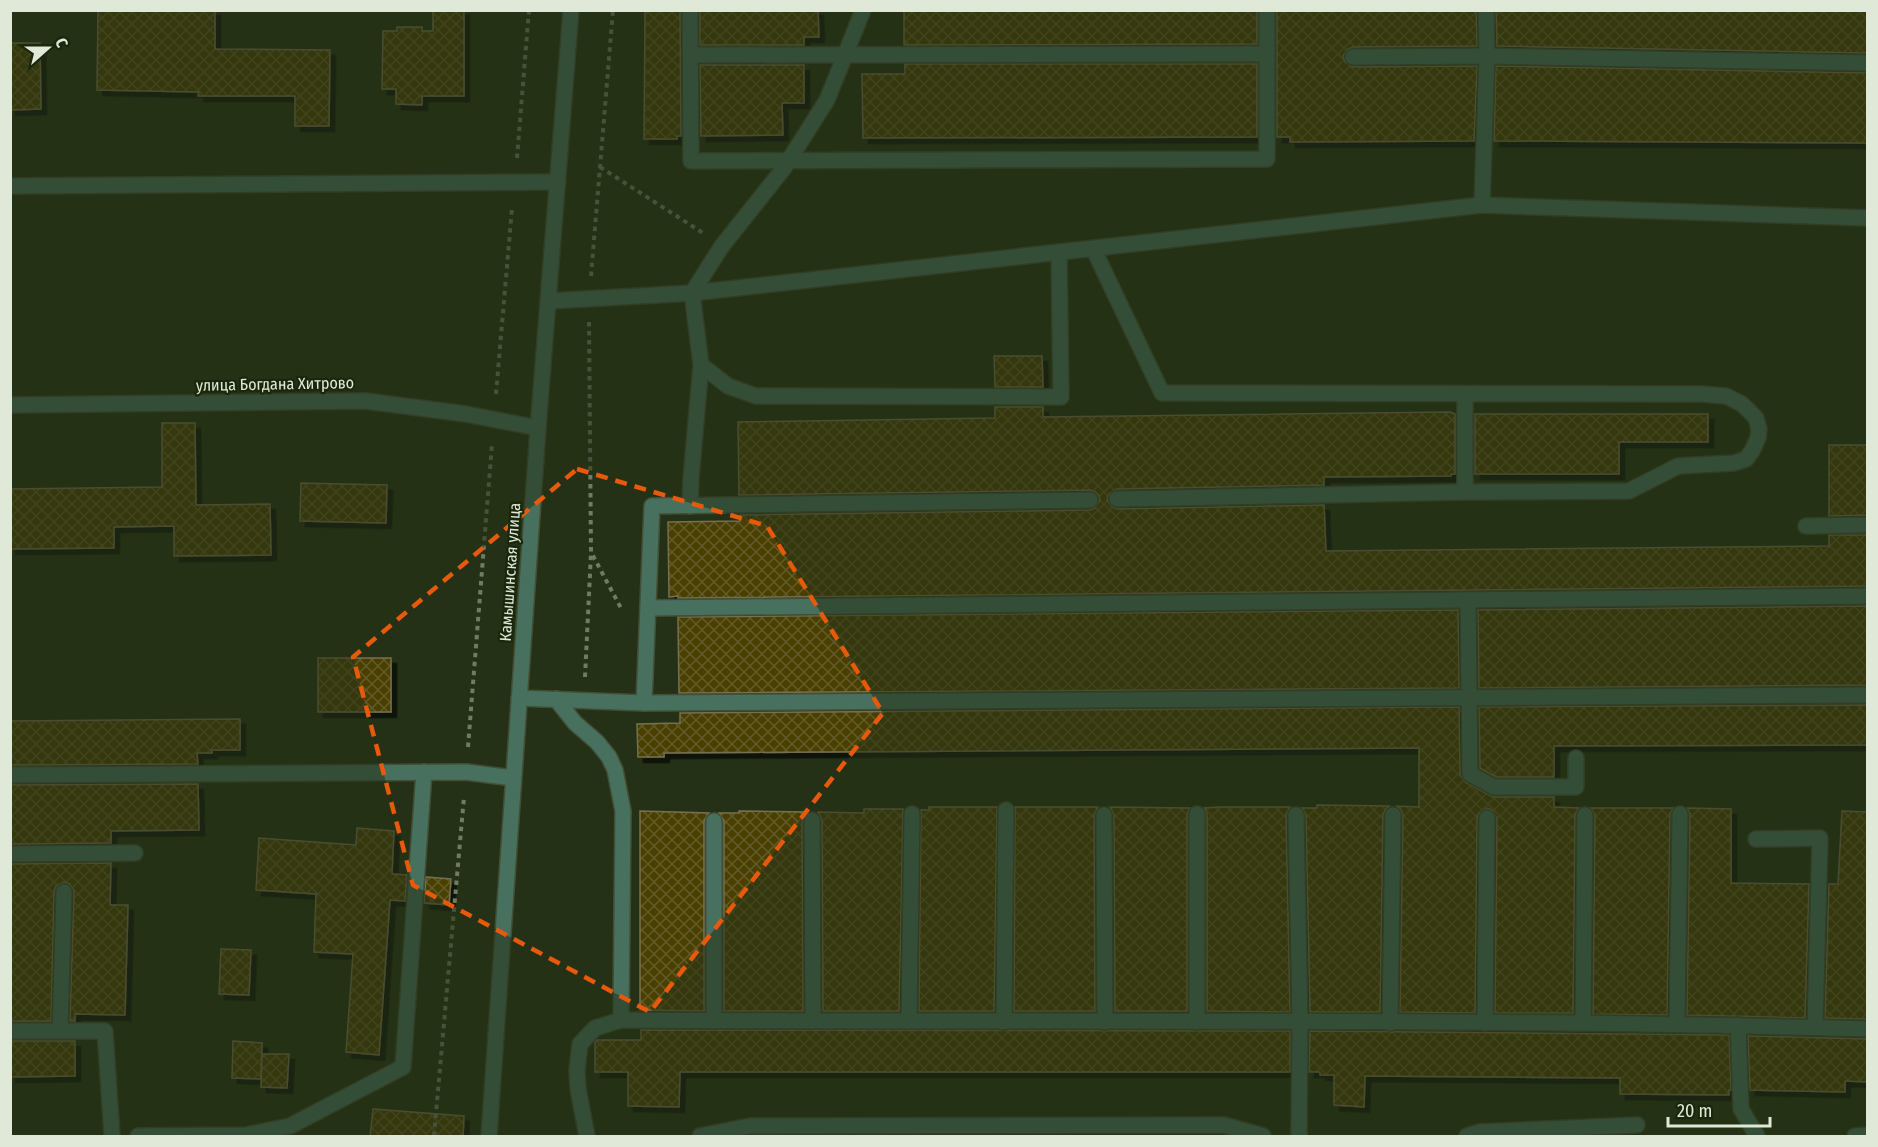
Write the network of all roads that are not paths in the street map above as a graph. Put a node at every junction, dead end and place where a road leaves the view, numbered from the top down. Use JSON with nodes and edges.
{"nodes":[{"id":1,"x":571,"y":10,"type":"edge"},
{"id":2,"x":690,"y":10,"type":"edge"},
{"id":3,"x":863,"y":10,"type":"edge"},
{"id":4,"x":1267,"y":10,"type":"edge"},
{"id":5,"x":1486,"y":10,"type":"edge"},
{"id":6,"x":1267,"y":54,"type":"junction"},
{"id":7,"x":844,"y":55,"type":"junction"},
{"id":8,"x":690,"y":56,"type":"junction"},
{"id":9,"x":1487,"y":56,"type":"junction"},
{"id":10,"x":1353,"y":57,"type":"dead end"},
{"id":11,"x":1868,"y":63,"type":"edge"},
{"id":12,"x":788,"y":160,"type":"junction"},
{"id":13,"x":558,"y":182,"type":"junction"},
{"id":14,"x":10,"y":186,"type":"edge"},
{"id":15,"x":1482,"y":205,"type":"junction"},
{"id":16,"x":1868,"y":218,"type":"edge"},
{"id":17,"x":1093,"y":248,"type":"junction"},
{"id":18,"x":1059,"y":252,"type":"junction"},
{"id":19,"x":692,"y":293,"type":"junction"},
{"id":20,"x":549,"y":301,"type":"junction"},
{"id":21,"x":701,"y":365,"type":"junction"},
{"id":22,"x":1465,"y":394,"type":"junction"},
{"id":23,"x":10,"y":405,"type":"edge"},
{"id":24,"x":538,"y":428,"type":"junction"},
{"id":25,"x":1465,"y":492,"type":"junction"},
{"id":26,"x":1117,"y":499,"type":"dead end"},
{"id":27,"x":1090,"y":500,"type":"dead end"},
{"id":28,"x":690,"y":506,"type":"junction"},
{"id":29,"x":1868,"y":525,"type":"edge"},
{"id":30,"x":1806,"y":526,"type":"dead end"},
{"id":31,"x":1868,"y":596,"type":"edge"},
{"id":32,"x":1468,"y":600,"type":"junction"},
{"id":33,"x":649,"y":608,"type":"junction"},
{"id":34,"x":1868,"y":695,"type":"edge"},
{"id":35,"x":519,"y":698,"type":"junction"},
{"id":36,"x":1469,"y":698,"type":"junction"},
{"id":37,"x":556,"y":699,"type":"junction"},
{"id":38,"x":644,"y":703,"type":"junction"},
{"id":39,"x":1576,"y":758,"type":"dead end"},
{"id":40,"x":424,"y":772,"type":"junction"},
{"id":41,"x":10,"y":775,"type":"edge"},
{"id":42,"x":513,"y":778,"type":"junction"},
{"id":43,"x":1006,"y":810,"type":"dead end"},
{"id":44,"x":912,"y":814,"type":"dead end"},
{"id":45,"x":1104,"y":814,"type":"dead end"},
{"id":46,"x":1197,"y":814,"type":"dead end"},
{"id":47,"x":1680,"y":814,"type":"dead end"},
{"id":48,"x":1296,"y":815,"type":"dead end"},
{"id":49,"x":1393,"y":815,"type":"dead end"},
{"id":50,"x":1585,"y":815,"type":"dead end"},
{"id":51,"x":1487,"y":818,"type":"dead end"},
{"id":52,"x":812,"y":820,"type":"dead end"},
{"id":53,"x":714,"y":821,"type":"dead end"},
{"id":54,"x":1756,"y":839,"type":"dead end"},
{"id":55,"x":135,"y":853,"type":"dead end"},
{"id":56,"x":10,"y":854,"type":"edge"},
{"id":57,"x":64,"y":892,"type":"dead end"},
{"id":58,"x":621,"y":1020,"type":"junction"},
{"id":59,"x":1300,"y":1020,"type":"junction"},
{"id":60,"x":714,"y":1021,"type":"junction"},
{"id":61,"x":813,"y":1021,"type":"junction"},
{"id":62,"x":909,"y":1021,"type":"junction"},
{"id":63,"x":1004,"y":1022,"type":"junction"},
{"id":64,"x":1105,"y":1022,"type":"junction"},
{"id":65,"x":1197,"y":1022,"type":"junction"},
{"id":66,"x":1390,"y":1023,"type":"junction"},
{"id":67,"x":1485,"y":1023,"type":"junction"},
{"id":68,"x":1583,"y":1023,"type":"junction"},
{"id":69,"x":1677,"y":1024,"type":"junction"},
{"id":70,"x":1738,"y":1025,"type":"junction"},
{"id":71,"x":1815,"y":1027,"type":"junction"},
{"id":72,"x":1868,"y":1029,"type":"edge"},
{"id":73,"x":10,"y":1031,"type":"edge"},
{"id":74,"x":60,"y":1031,"type":"junction"},
{"id":75,"x":1637,"y":1125,"type":"dead end"},
{"id":76,"x":1868,"y":1135,"type":"edge"},
{"id":77,"x":112,"y":1137,"type":"edge"},
{"id":78,"x":138,"y":1137,"type":"edge"},
{"id":79,"x":489,"y":1137,"type":"edge"},
{"id":80,"x":587,"y":1137,"type":"edge"},
{"id":81,"x":700,"y":1137,"type":"edge"},
{"id":82,"x":1263,"y":1137,"type":"edge"},
{"id":83,"x":1299,"y":1137,"type":"edge"},
{"id":84,"x":1467,"y":1137,"type":"edge"},
{"id":85,"x":1757,"y":1137,"type":"edge"},
{"id":86,"x":1855,"y":1137,"type":"edge"}],
"edges":[{"from":1,"to":13,"type":"street","name":"Камышинская улица"},
{"from":2,"to":8,"type":"street"},
{"from":3,"to":7,"type":"street"},
{"from":4,"to":6,"type":"street"},
{"from":5,"to":9,"type":"street"},
{"from":6,"to":7,"type":"street"},
{"from":6,"to":12,"type":"street"},
{"from":7,"to":8,"type":"street"},
{"from":7,"to":12,"type":"street"},
{"from":8,"to":12,"type":"street"},
{"from":9,"to":10,"type":"street"},
{"from":9,"to":11,"type":"street"},
{"from":9,"to":15,"type":"street"},
{"from":12,"to":19,"type":"street"},
{"from":13,"to":14,"type":"street"},
{"from":13,"to":20,"type":"street","name":"Камышинская улица"},
{"from":15,"to":16,"type":"street"},
{"from":15,"to":17,"type":"street"},
{"from":17,"to":18,"type":"street"},
{"from":17,"to":22,"type":"street"},
{"from":18,"to":19,"type":"street"},
{"from":18,"to":21,"type":"street"},
{"from":19,"to":20,"type":"street"},
{"from":19,"to":21,"type":"street"},
{"from":20,"to":24,"type":"street","name":"Камышинская улица"},
{"from":21,"to":28,"type":"street"},
{"from":22,"to":25,"type":"street"},
{"from":22,"to":25,"type":"street"},
{"from":23,"to":24,"type":"street","name":"улица Богдана Хитрово"},
{"from":24,"to":35,"type":"street","name":"Камышинская улица"},
{"from":25,"to":26,"type":"street"},
{"from":27,"to":28,"type":"street"},
{"from":28,"to":33,"type":"street"},
{"from":29,"to":30,"type":"street"},
{"from":31,"to":32,"type":"street"},
{"from":32,"to":33,"type":"street"},
{"from":32,"to":36,"type":"street"},
{"from":33,"to":38,"type":"street"},
{"from":34,"to":36,"type":"street"},
{"from":35,"to":37,"type":"street"},
{"from":35,"to":42,"type":"street","name":"Камышинская улица"},
{"from":36,"to":38,"type":"street"},
{"from":36,"to":39,"type":"street"},
{"from":37,"to":38,"type":"street"},
{"from":37,"to":58,"type":"street"},
{"from":40,"to":41,"type":"street"},
{"from":40,"to":42,"type":"street"},
{"from":40,"to":78,"type":"street"},
{"from":42,"to":79,"type":"street","name":"Камышинская улица"},
{"from":43,"to":63,"type":"street"},
{"from":44,"to":62,"type":"street"},
{"from":45,"to":64,"type":"street"},
{"from":46,"to":65,"type":"street"},
{"from":47,"to":69,"type":"street"},
{"from":48,"to":59,"type":"street"},
{"from":49,"to":66,"type":"street"},
{"from":50,"to":68,"type":"street"},
{"from":51,"to":67,"type":"street"},
{"from":52,"to":61,"type":"street"},
{"from":53,"to":60,"type":"street"},
{"from":54,"to":71,"type":"street"},
{"from":55,"to":56,"type":"street"},
{"from":57,"to":74,"type":"street"},
{"from":58,"to":60,"type":"street"},
{"from":58,"to":80,"type":"street"},
{"from":59,"to":65,"type":"street"},
{"from":59,"to":66,"type":"street"},
{"from":59,"to":83,"type":"street"},
{"from":60,"to":61,"type":"street"},
{"from":61,"to":62,"type":"street"},
{"from":62,"to":63,"type":"street"},
{"from":63,"to":64,"type":"street"},
{"from":64,"to":65,"type":"street"},
{"from":66,"to":67,"type":"street"},
{"from":67,"to":68,"type":"street"},
{"from":68,"to":69,"type":"street"},
{"from":69,"to":70,"type":"street"},
{"from":70,"to":71,"type":"street"},
{"from":70,"to":85,"type":"street"},
{"from":71,"to":72,"type":"street"},
{"from":73,"to":74,"type":"street"},
{"from":74,"to":77,"type":"street"},
{"from":75,"to":84,"type":"street"},
{"from":76,"to":86,"type":"street"},
{"from":81,"to":82,"type":"street"}]}
